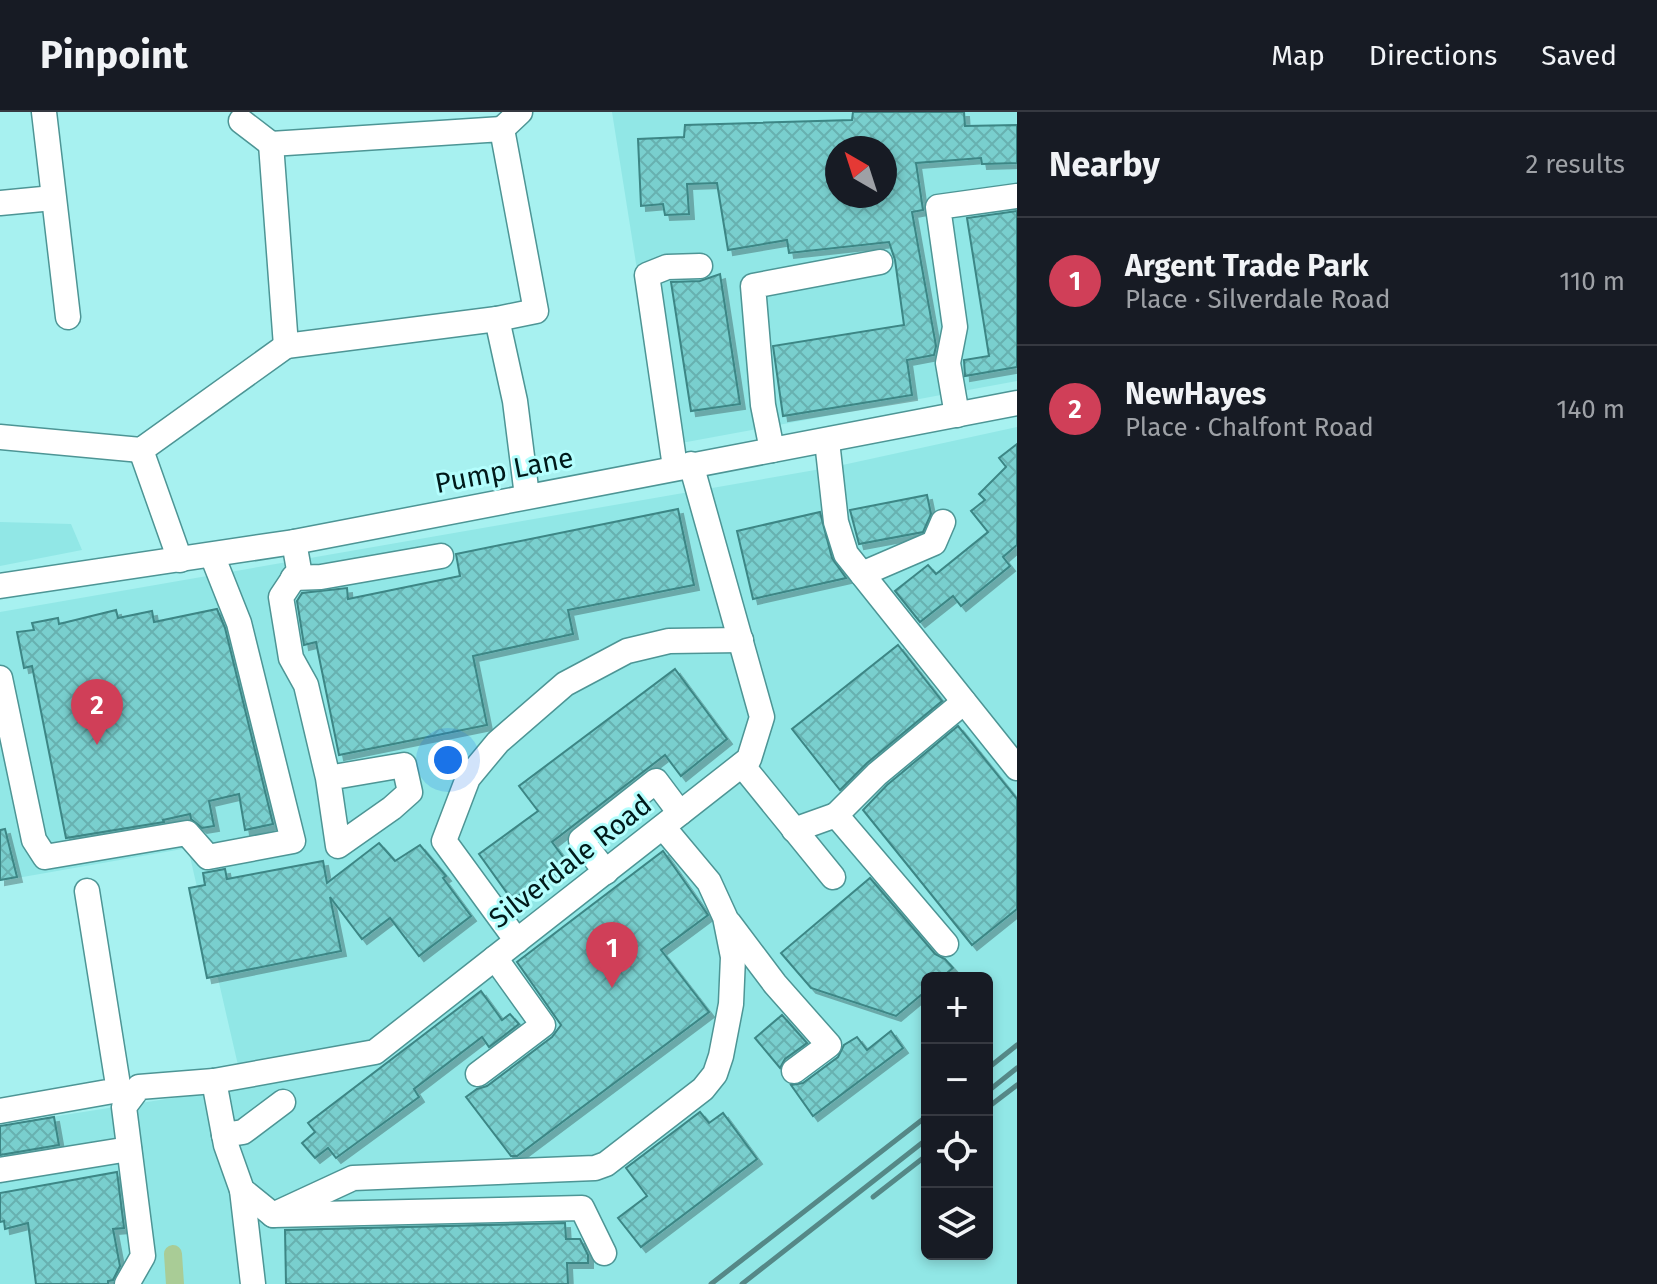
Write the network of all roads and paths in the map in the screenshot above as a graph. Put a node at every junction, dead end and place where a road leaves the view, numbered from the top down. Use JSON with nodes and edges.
{"nodes":[{"id":1,"x":44,"y":112,"type":"edge"},
{"id":2,"x":520,"y":112,"type":"edge"},
{"id":3,"x":241,"y":121,"type":"dead end"},
{"id":4,"x":502,"y":129,"type":"junction"},
{"id":5,"x":271,"y":144,"type":"junction"},
{"id":6,"x":1017,"y":196,"type":"edge"},
{"id":7,"x":53,"y":198,"type":"junction"},
{"id":8,"x":0,"y":203,"type":"edge"},
{"id":9,"x":880,"y":262,"type":"dead end"},
{"id":10,"x":700,"y":266,"type":"dead end"},
{"id":11,"x":68,"y":317,"type":"dead end"},
{"id":12,"x":497,"y":319,"type":"junction"},
{"id":13,"x":286,"y":346,"type":"junction"},
{"id":14,"x":1017,"y":403,"type":"edge"},
{"id":15,"x":957,"y":415,"type":"junction"},
{"id":16,"x":0,"y":437,"type":"edge"},
{"id":17,"x":827,"y":441,"type":"junction"},
{"id":18,"x":141,"y":450,"type":"junction"},
{"id":19,"x":772,"y":450,"type":"junction"},
{"id":20,"x":683,"y":466,"type":"junction"},
{"id":21,"x":527,"y":496,"type":"junction"},
{"id":22,"x":943,"y":522,"type":"dead end"},
{"id":23,"x":294,"y":542,"type":"junction"},
{"id":24,"x":212,"y":555,"type":"junction"},
{"id":25,"x":441,"y":556,"type":"dead end"},
{"id":26,"x":180,"y":560,"type":"junction"},
{"id":27,"x":862,"y":574,"type":"junction"},
{"id":28,"x":293,"y":578,"type":"junction"},
{"id":29,"x":0,"y":586,"type":"edge"},
{"id":30,"x":741,"y":640,"type":"junction"},
{"id":31,"x":0,"y":678,"type":"edge"},
{"id":32,"x":964,"y":702,"type":"junction"},
{"id":33,"x":742,"y":765,"type":"junction"},
{"id":34,"x":1017,"y":768,"type":"edge"},
{"id":35,"x":328,"y":778,"type":"dead end"},
{"id":36,"x":836,"y":815,"type":"junction"},
{"id":37,"x":672,"y":820,"type":"junction"},
{"id":38,"x":794,"y":830,"type":"junction"},
{"id":39,"x":606,"y":872,"type":"junction"},
{"id":40,"x":833,"y":877,"type":"dead end"},
{"id":41,"x":87,"y":891,"type":"dead end"},
{"id":42,"x":725,"y":917,"type":"junction"},
{"id":43,"x":517,"y":941,"type":"junction"},
{"id":44,"x":946,"y":944,"type":"dead end"},
{"id":45,"x":495,"y":958,"type":"junction"},
{"id":46,"x":794,"y":1071,"type":"dead end"},
{"id":47,"x":478,"y":1074,"type":"dead end"},
{"id":48,"x":214,"y":1081,"type":"junction"},
{"id":49,"x":283,"y":1102,"type":"dead end"},
{"id":50,"x":0,"y":1111,"type":"edge"},
{"id":51,"x":224,"y":1135,"type":"junction"},
{"id":52,"x":129,"y":1149,"type":"junction"},
{"id":53,"x":0,"y":1170,"type":"edge"},
{"id":54,"x":242,"y":1190,"type":"junction"},
{"id":55,"x":273,"y":1215,"type":"junction"},
{"id":56,"x":604,"y":1253,"type":"dead end"},
{"id":57,"x":127,"y":1284,"type":"edge"},
{"id":58,"x":253,"y":1284,"type":"edge"}],
"edges":[{"from":1,"to":7,"type":"street"},
{"from":2,"to":4,"type":"street"},
{"from":3,"to":5,"type":"street"},
{"from":4,"to":5,"type":"street"},
{"from":4,"to":12,"type":"street"},
{"from":5,"to":13,"type":"street"},
{"from":6,"to":15,"type":"street"},
{"from":7,"to":8,"type":"street"},
{"from":7,"to":11,"type":"street"},
{"from":9,"to":19,"type":"street"},
{"from":10,"to":20,"type":"street","name":"Silverdale Road"},
{"from":12,"to":13,"type":"street"},
{"from":12,"to":21,"type":"street"},
{"from":13,"to":18,"type":"street"},
{"from":14,"to":15,"type":"street","name":"Pump Lane"},
{"from":15,"to":17,"type":"street","name":"Pump Lane"},
{"from":16,"to":18,"type":"street"},
{"from":17,"to":19,"type":"street","name":"Pump Lane"},
{"from":17,"to":27,"type":"street"},
{"from":18,"to":26,"type":"street"},
{"from":19,"to":20,"type":"street","name":"Pump Lane"},
{"from":20,"to":21,"type":"street","name":"Pump Lane"},
{"from":20,"to":30,"type":"street","name":"Silverdale Road"},
{"from":21,"to":23,"type":"street","name":"Pump Lane"},
{"from":22,"to":27,"type":"street"},
{"from":23,"to":24,"type":"street","name":"Pump Lane"},
{"from":23,"to":28,"type":"street"},
{"from":24,"to":26,"type":"street","name":"Pump Lane"},
{"from":24,"to":31,"type":"street"},
{"from":25,"to":28,"type":"street"},
{"from":26,"to":29,"type":"street","name":"Pump Lane"},
{"from":27,"to":32,"type":"street"},
{"from":28,"to":35,"type":"street"},
{"from":30,"to":33,"type":"street","name":"Silverdale Road"},
{"from":30,"to":43,"type":"street"},
{"from":32,"to":34,"type":"street"},
{"from":32,"to":36,"type":"street"},
{"from":33,"to":37,"type":"street","name":"Silverdale Road"},
{"from":33,"to":38,"type":"street"},
{"from":36,"to":38,"type":"street"},
{"from":36,"to":44,"type":"street"},
{"from":37,"to":39,"type":"street","name":"Silverdale Road"},
{"from":37,"to":39,"type":"street"},
{"from":37,"to":42,"type":"street"},
{"from":38,"to":40,"type":"street"},
{"from":39,"to":43,"type":"street","name":"Silverdale Road"},
{"from":41,"to":50,"type":"street"},
{"from":42,"to":46,"type":"street"},
{"from":42,"to":55,"type":"street"},
{"from":43,"to":45,"type":"street","name":"Silverdale Road"},
{"from":45,"to":47,"type":"street"},
{"from":45,"to":48,"type":"street","name":"Silverdale Road"},
{"from":48,"to":51,"type":"street"},
{"from":48,"to":52,"type":"street","name":"Silverdale Road"},
{"from":49,"to":51,"type":"street"},
{"from":51,"to":54,"type":"street"},
{"from":52,"to":53,"type":"street"},
{"from":52,"to":57,"type":"street"},
{"from":54,"to":55,"type":"street"},
{"from":54,"to":58,"type":"street"},
{"from":55,"to":56,"type":"street"}]}
